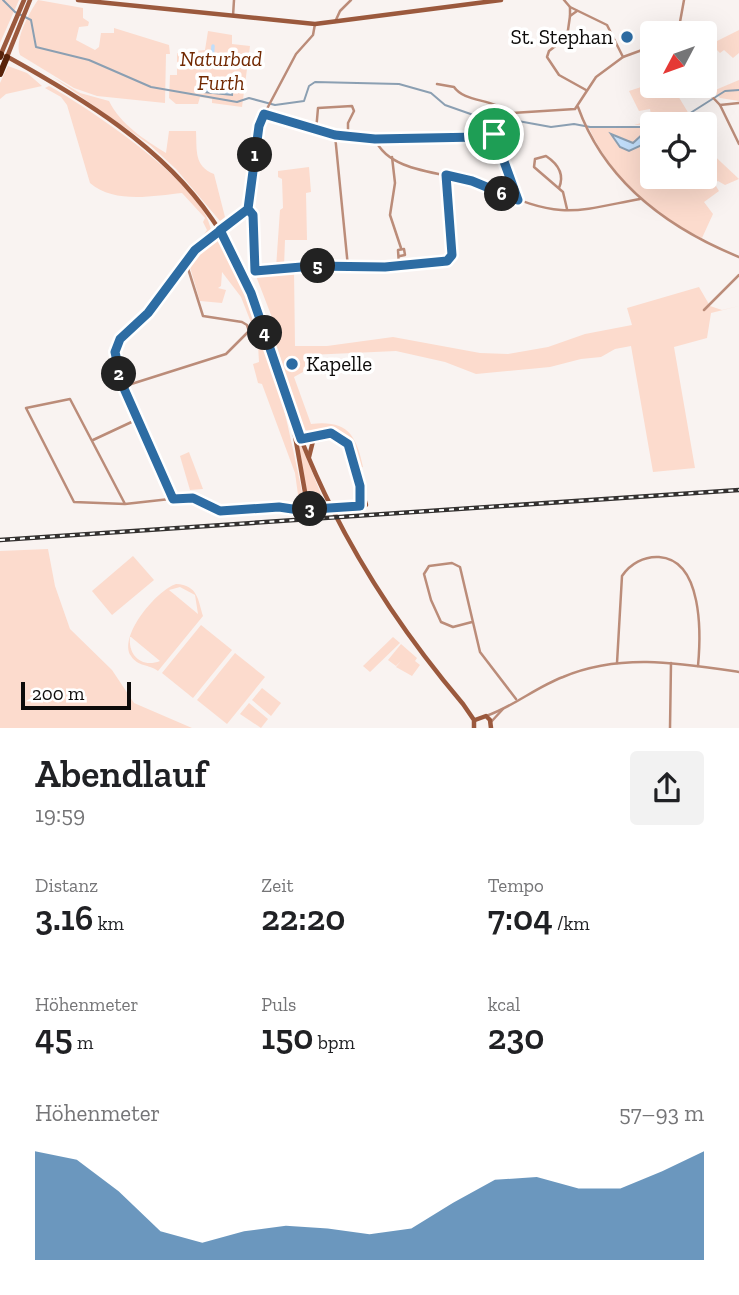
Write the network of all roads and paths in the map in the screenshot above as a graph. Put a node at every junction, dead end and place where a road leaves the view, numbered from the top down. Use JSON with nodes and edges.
{"nodes":[{"id":1,"x":30,"y":0,"type":"edge"},
{"id":2,"x":78,"y":0,"type":"edge"},
{"id":3,"x":234,"y":0,"type":"edge"},
{"id":4,"x":350,"y":0,"type":"edge"},
{"id":5,"x":501,"y":0,"type":"edge"},
{"id":6,"x":564,"y":0,"type":"edge"},
{"id":7,"x":684,"y":0,"type":"edge"},
{"id":8,"x":23,"y":1,"type":"edge"},
{"id":9,"x":570,"y":7,"type":"junction"},
{"id":10,"x":577,"y":11,"type":"junction"},
{"id":11,"x":20,"y":15,"type":"junction"},
{"id":12,"x":233,"y":16,"type":"junction"},
{"id":13,"x":570,"y":16,"type":"junction"},
{"id":14,"x":680,"y":21,"type":"edge"},
{"id":15,"x":335,"y":23,"type":"junction"},
{"id":16,"x":315,"y":24,"type":"junction"},
{"id":17,"x":640,"y":51,"type":"edge"},
{"id":18,"x":2,"y":55,"type":"edge"},
{"id":19,"x":623,"y":57,"type":"junction"},
{"id":20,"x":0,"y":74,"type":"edge"},
{"id":21,"x":437,"y":84,"type":"dead end"},
{"id":22,"x":586,"y":90,"type":"junction"},
{"id":23,"x":712,"y":98,"type":"edge"},
{"id":24,"x":739,"y":103,"type":"edge"},
{"id":25,"x":720,"y":105,"type":"junction"},
{"id":26,"x":578,"y":107,"type":"junction"},
{"id":27,"x":264,"y":114,"type":"junction"},
{"id":28,"x":509,"y":114,"type":"junction"},
{"id":29,"x":316,"y":132,"type":"junction"},
{"id":30,"x":494,"y":134,"type":"junction"},
{"id":31,"x":335,"y":135,"type":"junction"},
{"id":32,"x":348,"y":136,"type":"junction"},
{"id":33,"x":375,"y":139,"type":"junction"},
{"id":34,"x":739,"y":144,"type":"edge"},
{"id":35,"x":392,"y":156,"type":"junction"},
{"id":36,"x":446,"y":175,"type":"junction"},
{"id":37,"x":559,"y":188,"type":"junction"},
{"id":38,"x":640,"y":199,"type":"junction"},
{"id":39,"x":518,"y":200,"type":"junction"},
{"id":40,"x":248,"y":209,"type":"junction"},
{"id":41,"x":567,"y":210,"type":"junction"},
{"id":42,"x":220,"y":230,"type":"junction"},
{"id":43,"x":739,"y":257,"type":"edge"},
{"id":44,"x":186,"y":261,"type":"junction"},
{"id":45,"x":399,"y":266,"type":"junction"},
{"id":46,"x":348,"y":267,"type":"junction"},
{"id":47,"x":739,"y":275,"type":"edge"},
{"id":48,"x":704,"y":310,"type":"dead end"},
{"id":49,"x":124,"y":385,"type":"junction"},
{"id":50,"x":291,"y":411,"type":"junction"},
{"id":51,"x":138,"y":419,"type":"junction"},
{"id":52,"x":321,"y":433,"type":"junction"},
{"id":53,"x":301,"y":439,"type":"junction"},
{"id":54,"x":92,"y":440,"type":"junction"},
{"id":55,"x":309,"y":457,"type":"junction"},
{"id":56,"x":173,"y":499,"type":"junction"},
{"id":57,"x":125,"y":504,"type":"junction"},
{"id":58,"x":308,"y":509,"type":"junction"},
{"id":59,"x":472,"y":622,"type":"junction"},
{"id":60,"x":617,"y":663,"type":"junction"},
{"id":61,"x":671,"y":663,"type":"junction"},
{"id":62,"x":698,"y":666,"type":"junction"},
{"id":63,"x":739,"y":672,"type":"edge"},
{"id":64,"x":516,"y":699,"type":"junction"},
{"id":65,"x":505,"y":708,"type":"junction"},
{"id":66,"x":486,"y":716,"type":"junction"},
{"id":67,"x":476,"y":718,"type":"junction"},
{"id":68,"x":491,"y":725,"type":"edge"},
{"id":69,"x":474,"y":728,"type":"edge"},
{"id":70,"x":670,"y":728,"type":"edge"}],
"edges":[{"from":1,"to":11,"type":"main road"},
{"from":2,"to":12,"type":"main road"},
{"from":3,"to":12,"type":"street"},
{"from":4,"to":15,"type":"street"},
{"from":5,"to":15,"type":"main road"},
{"from":6,"to":9,"type":"street"},
{"from":7,"to":14,"type":"street"},
{"from":8,"to":11,"type":"main road"},
{"from":9,"to":10,"type":"street"},
{"from":9,"to":13,"type":"street"},
{"from":10,"to":13,"type":"street"},
{"from":10,"to":19,"type":"street"},
{"from":11,"to":18,"type":"main road"},
{"from":12,"to":16,"type":"main road"},
{"from":13,"to":22,"type":"street"},
{"from":15,"to":16,"type":"main road"},
{"from":16,"to":27,"type":"street"},
{"from":17,"to":19,"type":"street"},
{"from":18,"to":20,"type":"highway"},
{"from":18,"to":42,"type":"main road"},
{"from":19,"to":22,"type":"street"},
{"from":21,"to":28,"type":"street"},
{"from":22,"to":26,"type":"street"},
{"from":23,"to":25,"type":"street"},
{"from":24,"to":25,"type":"street"},
{"from":25,"to":34,"type":"street"},
{"from":26,"to":28,"type":"street"},
{"from":26,"to":38,"type":"street"},
{"from":27,"to":29,"type":"street"},
{"from":27,"to":40,"type":"street"},
{"from":28,"to":30,"type":"street"},
{"from":29,"to":31,"type":"street"},
{"from":29,"to":32,"type":"street"},
{"from":30,"to":33,"type":"street"},
{"from":30,"to":39,"type":"street"},
{"from":31,"to":32,"type":"street"},
{"from":31,"to":46,"type":"street"},
{"from":32,"to":33,"type":"street"},
{"from":33,"to":35,"type":"street"},
{"from":35,"to":36,"type":"street"},
{"from":35,"to":45,"type":"street"},
{"from":36,"to":39,"type":"street"},
{"from":36,"to":45,"type":"street"},
{"from":37,"to":37,"type":"street"},
{"from":37,"to":41,"type":"street"},
{"from":38,"to":41,"type":"street"},
{"from":38,"to":43,"type":"street"},
{"from":39,"to":41,"type":"street"},
{"from":40,"to":42,"type":"street"},
{"from":40,"to":46,"type":"street"},
{"from":42,"to":44,"type":"street"},
{"from":42,"to":50,"type":"main road"},
{"from":44,"to":49,"type":"street"},
{"from":44,"to":49,"type":"street"},
{"from":45,"to":46,"type":"street"},
{"from":47,"to":48,"type":"street"},
{"from":49,"to":51,"type":"street"},
{"from":50,"to":53,"type":"main road"},
{"from":50,"to":58,"type":"main road"},
{"from":51,"to":54,"type":"street"},
{"from":51,"to":56,"type":"street"},
{"from":52,"to":53,"type":"main road"},
{"from":52,"to":55,"type":"main road"},
{"from":52,"to":58,"type":"main road","bridge":true},
{"from":53,"to":55,"type":"main road"},
{"from":54,"to":57,"type":"street"},
{"from":54,"to":57,"type":"street"},
{"from":55,"to":67,"type":"main road"},
{"from":56,"to":57,"type":"street"},
{"from":56,"to":58,"type":"street"},
{"from":59,"to":59,"type":"street"},
{"from":59,"to":64,"type":"street"},
{"from":60,"to":61,"type":"street"},
{"from":60,"to":62,"type":"street"},
{"from":60,"to":64,"type":"street"},
{"from":61,"to":62,"type":"street"},
{"from":61,"to":70,"type":"street"},
{"from":62,"to":63,"type":"street"},
{"from":64,"to":65,"type":"street"},
{"from":65,"to":66,"type":"street"},
{"from":65,"to":68,"type":"street"},
{"from":66,"to":67,"type":"main road"},
{"from":66,"to":68,"type":"main road"},
{"from":67,"to":69,"type":"main road"}]}
